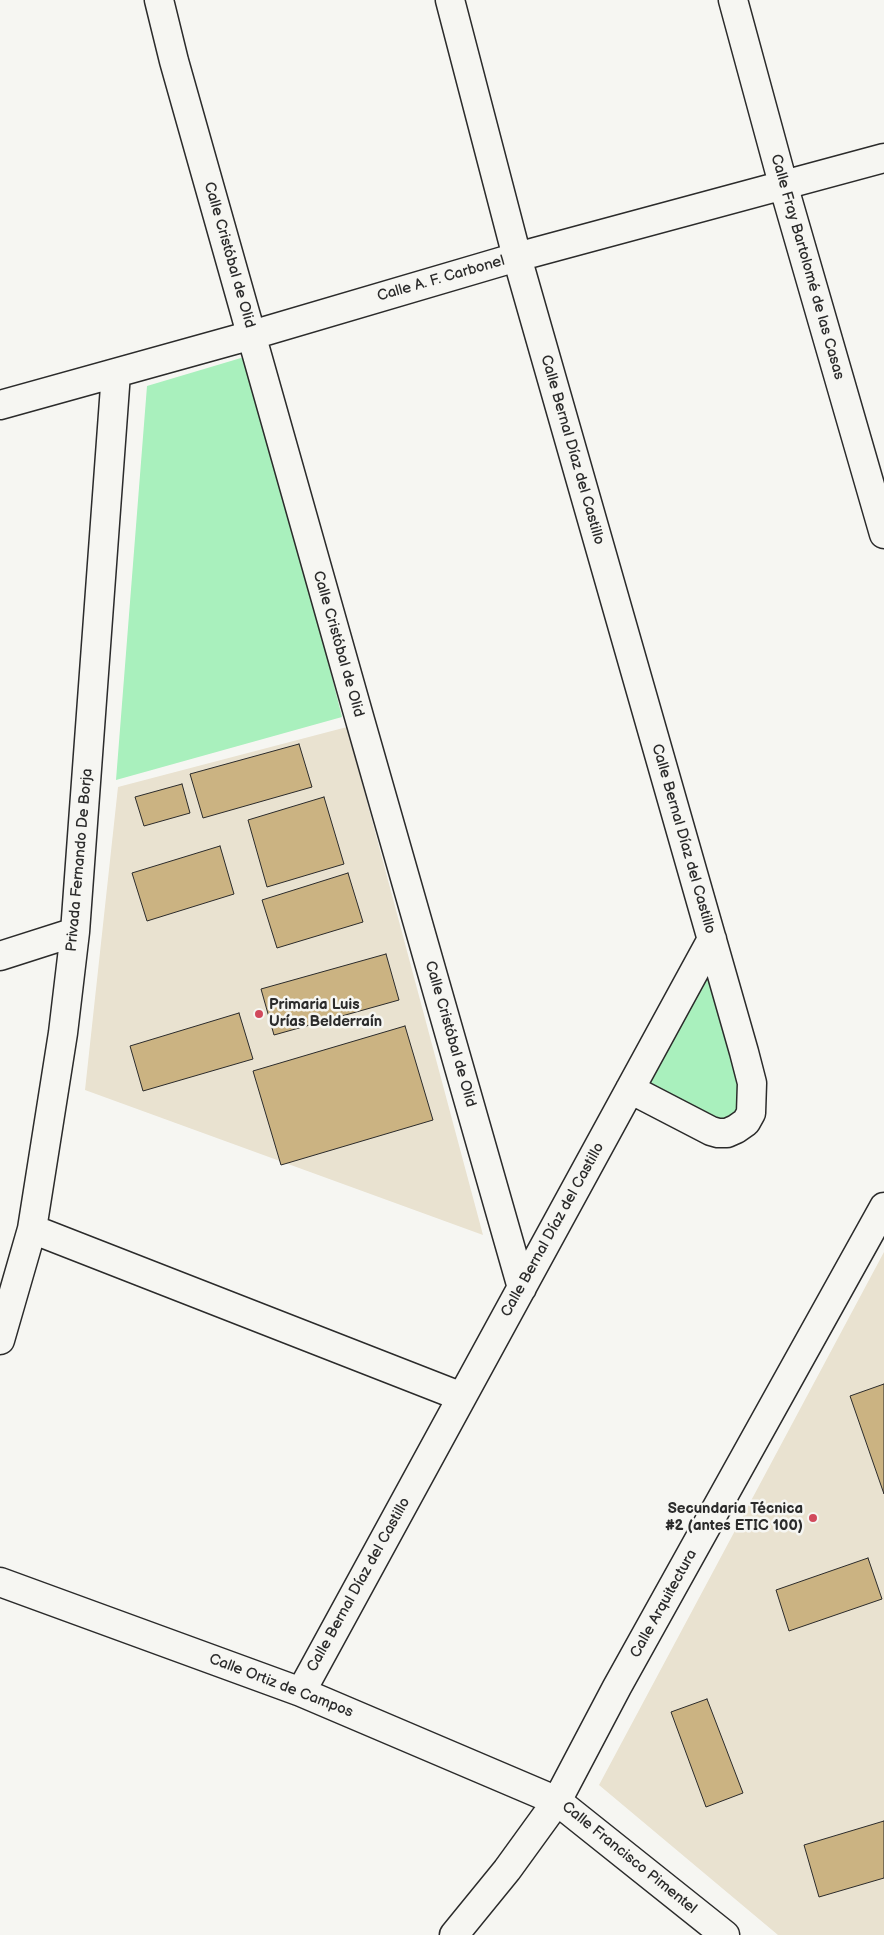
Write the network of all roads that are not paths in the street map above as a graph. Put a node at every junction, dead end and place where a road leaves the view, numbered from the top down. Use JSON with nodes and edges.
{"nodes":[{"id":1,"x":159,"y":0,"type":"edge"},
{"id":2,"x":450,"y":0,"type":"edge"},
{"id":3,"x":733,"y":0,"type":"edge"},
{"id":4,"x":884,"y":158,"type":"edge"},
{"id":5,"x":783,"y":184,"type":"junction"},
{"id":6,"x":517,"y":257,"type":"junction"},
{"id":7,"x":252,"y":334,"type":"junction"},
{"id":8,"x":116,"y":373,"type":"junction"},
{"id":9,"x":0,"y":405,"type":"edge"},
{"id":10,"x":884,"y":534,"type":"edge"},
{"id":11,"x":75,"y":932,"type":"junction"},
{"id":12,"x":712,"y":939,"type":"junction"},
{"id":13,"x":0,"y":956,"type":"edge"},
{"id":14,"x":630,"y":1089,"type":"junction"},
{"id":15,"x":884,"y":1207,"type":"edge"},
{"id":16,"x":32,"y":1229,"type":"junction"},
{"id":17,"x":522,"y":1288,"type":"junction"},
{"id":18,"x":0,"y":1340,"type":"edge"},
{"id":19,"x":462,"y":1397,"type":"junction"},
{"id":20,"x":0,"y":1582,"type":"edge"},
{"id":21,"x":301,"y":1692,"type":"junction"},
{"id":22,"x":557,"y":1801,"type":"junction"},
{"id":23,"x":454,"y":1935,"type":"edge"},
{"id":24,"x":725,"y":1935,"type":"edge"}],
"edges":[{"from":1,"to":7,"type":"street","name":"Calle Cristóbal de Olid"},
{"from":2,"to":6,"type":"street","name":"Calle Bernal Díaz del Castillo"},
{"from":3,"to":5,"type":"street","name":"Calle Fray Bartolomé de las Casas"},
{"from":4,"to":5,"type":"street","name":"Calle A. F. Carbonel"},
{"from":5,"to":6,"type":"street","name":"Calle A. F. Carbonel"},
{"from":5,"to":10,"type":"street","name":"Calle Fray Bartolomé de las Casas"},
{"from":6,"to":7,"type":"street","name":"Calle A. F. Carbonel"},
{"from":6,"to":12,"type":"street","name":"Calle Bernal Díaz del Castillo"},
{"from":7,"to":8,"type":"street","name":"Calle A. F. Carbonel"},
{"from":7,"to":17,"type":"street","name":"Calle Cristóbal de Olid"},
{"from":8,"to":9,"type":"street","name":"Calle A. F. Carbonel"},
{"from":8,"to":11,"type":"street","name":"Privada Fernando De Borja"},
{"from":11,"to":13,"type":"street"},
{"from":11,"to":16,"type":"street","name":"Privada Fernando De Borja"},
{"from":12,"to":14,"type":"street","name":"Calle Bernal Díaz del Castillo"},
{"from":12,"to":14,"type":"street"},
{"from":14,"to":17,"type":"street","name":"Calle Bernal Díaz del Castillo"},
{"from":15,"to":22,"type":"street","name":"Calle Arquitectura"},
{"from":16,"to":18,"type":"street","name":"Privada Fernando De Borja"},
{"from":16,"to":19,"type":"street"},
{"from":17,"to":19,"type":"street","name":"Calle Bernal Díaz del Castillo"},
{"from":19,"to":21,"type":"street","name":"Calle Bernal Díaz del Castillo"},
{"from":20,"to":21,"type":"street","name":"Calle Ortiz de Campos"},
{"from":21,"to":22,"type":"street","name":"Calle Ortiz de Campos"},
{"from":22,"to":23,"type":"street","name":"Calle Arquitectura"},
{"from":22,"to":24,"type":"street","name":"Calle Francisco Pimentel"}]}
